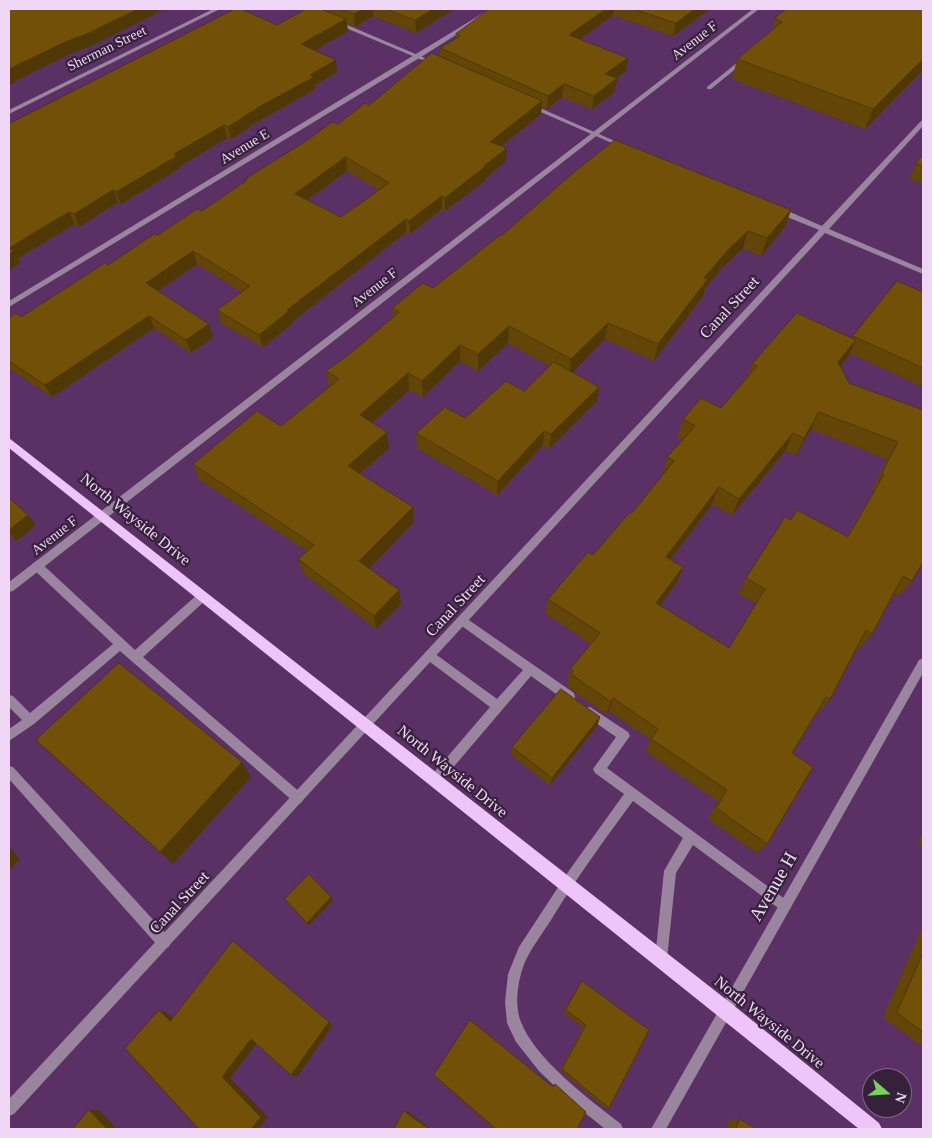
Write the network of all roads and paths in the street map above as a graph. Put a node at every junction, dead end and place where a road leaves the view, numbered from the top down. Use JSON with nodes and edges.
{"nodes":[{"id":1,"x":217,"y":9,"type":"edge"},
{"id":2,"x":494,"y":9,"type":"edge"},
{"id":3,"x":756,"y":9,"type":"edge"},
{"id":4,"x":330,"y":20,"type":"edge"},
{"id":5,"x":754,"y":52,"type":"edge"},
{"id":6,"x":419,"y":56,"type":"junction"},
{"id":7,"x":442,"y":67,"type":"edge"},
{"id":8,"x":709,"y":88,"type":"dead end"},
{"id":9,"x":522,"y":102,"type":"edge"},
{"id":10,"x":9,"y":112,"type":"edge"},
{"id":11,"x":923,"y":122,"type":"edge"},
{"id":12,"x":594,"y":134,"type":"junction"},
{"id":13,"x":631,"y":149,"type":"edge"},
{"id":14,"x":769,"y":206,"type":"edge"},
{"id":15,"x":824,"y":229,"type":"junction"},
{"id":16,"x":923,"y":272,"type":"edge"},
{"id":17,"x":9,"y":304,"type":"edge"},
{"id":18,"x":9,"y":442,"type":"edge"},
{"id":19,"x":102,"y":515,"type":"junction"},
{"id":20,"x":37,"y":566,"type":"junction"},
{"id":21,"x":9,"y":588,"type":"edge"},
{"id":22,"x":202,"y":597,"type":"junction"},
{"id":23,"x":463,"y":621,"type":"junction"},
{"id":24,"x":120,"y":644,"type":"junction"},
{"id":25,"x":430,"y":656,"type":"junction"},
{"id":26,"x":135,"y":657,"type":"junction"},
{"id":27,"x":923,"y":663,"type":"edge"},
{"id":28,"x":530,"y":669,"type":"junction"},
{"id":29,"x":9,"y":700,"type":"edge"},
{"id":30,"x":498,"y":706,"type":"junction"},
{"id":31,"x":30,"y":720,"type":"junction"},
{"id":32,"x":366,"y":725,"type":"junction"},
{"id":33,"x":9,"y":736,"type":"edge"},
{"id":34,"x":9,"y":771,"type":"edge"},
{"id":35,"x":435,"y":780,"type":"junction"},
{"id":36,"x":632,"y":793,"type":"junction"},
{"id":37,"x":298,"y":798,"type":"junction"},
{"id":38,"x":692,"y":837,"type":"junction"},
{"id":39,"x":565,"y":885,"type":"junction"},
{"id":40,"x":785,"y":906,"type":"junction"},
{"id":41,"x":164,"y":942,"type":"junction"},
{"id":42,"x":661,"y":959,"type":"junction"},
{"id":43,"x":726,"y":1010,"type":"junction"},
{"id":44,"x":9,"y":1109,"type":"edge"},
{"id":45,"x":616,"y":1129,"type":"edge"},
{"id":46,"x":658,"y":1129,"type":"edge"},
{"id":47,"x":873,"y":1129,"type":"edge"}],
"edges":[{"from":1,"to":10,"type":"street","name":"Sherman Street"},
{"from":2,"to":6,"type":"street","name":"Avenue E"},
{"from":3,"to":12,"type":"street","name":"Avenue F"},
{"from":4,"to":6,"type":"street"},
{"from":5,"to":8,"type":"street"},
{"from":6,"to":7,"type":"street"},
{"from":6,"to":17,"type":"street","name":"Avenue E"},
{"from":9,"to":12,"type":"street"},
{"from":11,"to":15,"type":"street","name":"Canal Street"},
{"from":12,"to":13,"type":"street"},
{"from":12,"to":19,"type":"street","name":"Avenue F"},
{"from":14,"to":15,"type":"street"},
{"from":15,"to":16,"type":"street"},
{"from":15,"to":23,"type":"street","name":"Canal Street"},
{"from":18,"to":19,"type":"main road","name":"North Wayside Drive"},
{"from":19,"to":20,"type":"street","name":"Avenue F"},
{"from":19,"to":22,"type":"main road","name":"North Wayside Drive"},
{"from":20,"to":21,"type":"street","name":"Avenue F"},
{"from":20,"to":24,"type":"street"},
{"from":22,"to":26,"type":"street"},
{"from":22,"to":32,"type":"main road","name":"North Wayside Drive"},
{"from":23,"to":25,"type":"street","name":"Canal Street"},
{"from":23,"to":28,"type":"street"},
{"from":24,"to":26,"type":"street"},
{"from":24,"to":31,"type":"street"},
{"from":25,"to":30,"type":"street"},
{"from":25,"to":32,"type":"street","name":"Canal Street"},
{"from":26,"to":37,"type":"street"},
{"from":27,"to":40,"type":"street","name":"Avenue H"},
{"from":28,"to":30,"type":"street"},
{"from":28,"to":36,"type":"street"},
{"from":29,"to":31,"type":"street"},
{"from":30,"to":35,"type":"street"},
{"from":31,"to":33,"type":"street"},
{"from":32,"to":35,"type":"main road","name":"North Wayside Drive"},
{"from":32,"to":37,"type":"street","name":"Canal Street"},
{"from":34,"to":41,"type":"street"},
{"from":35,"to":39,"type":"main road","name":"North Wayside Drive"},
{"from":36,"to":38,"type":"street"},
{"from":36,"to":39,"type":"street"},
{"from":37,"to":41,"type":"street","name":"Canal Street"},
{"from":38,"to":40,"type":"street"},
{"from":38,"to":42,"type":"street"},
{"from":39,"to":42,"type":"main road","name":"North Wayside Drive"},
{"from":39,"to":45,"type":"street"},
{"from":40,"to":43,"type":"street","name":"Avenue H"},
{"from":41,"to":44,"type":"street","name":"Canal Street"},
{"from":42,"to":43,"type":"main road","name":"North Wayside Drive"},
{"from":43,"to":46,"type":"street","name":"Avenue H"},
{"from":43,"to":47,"type":"main road","name":"North Wayside Drive"}]}
